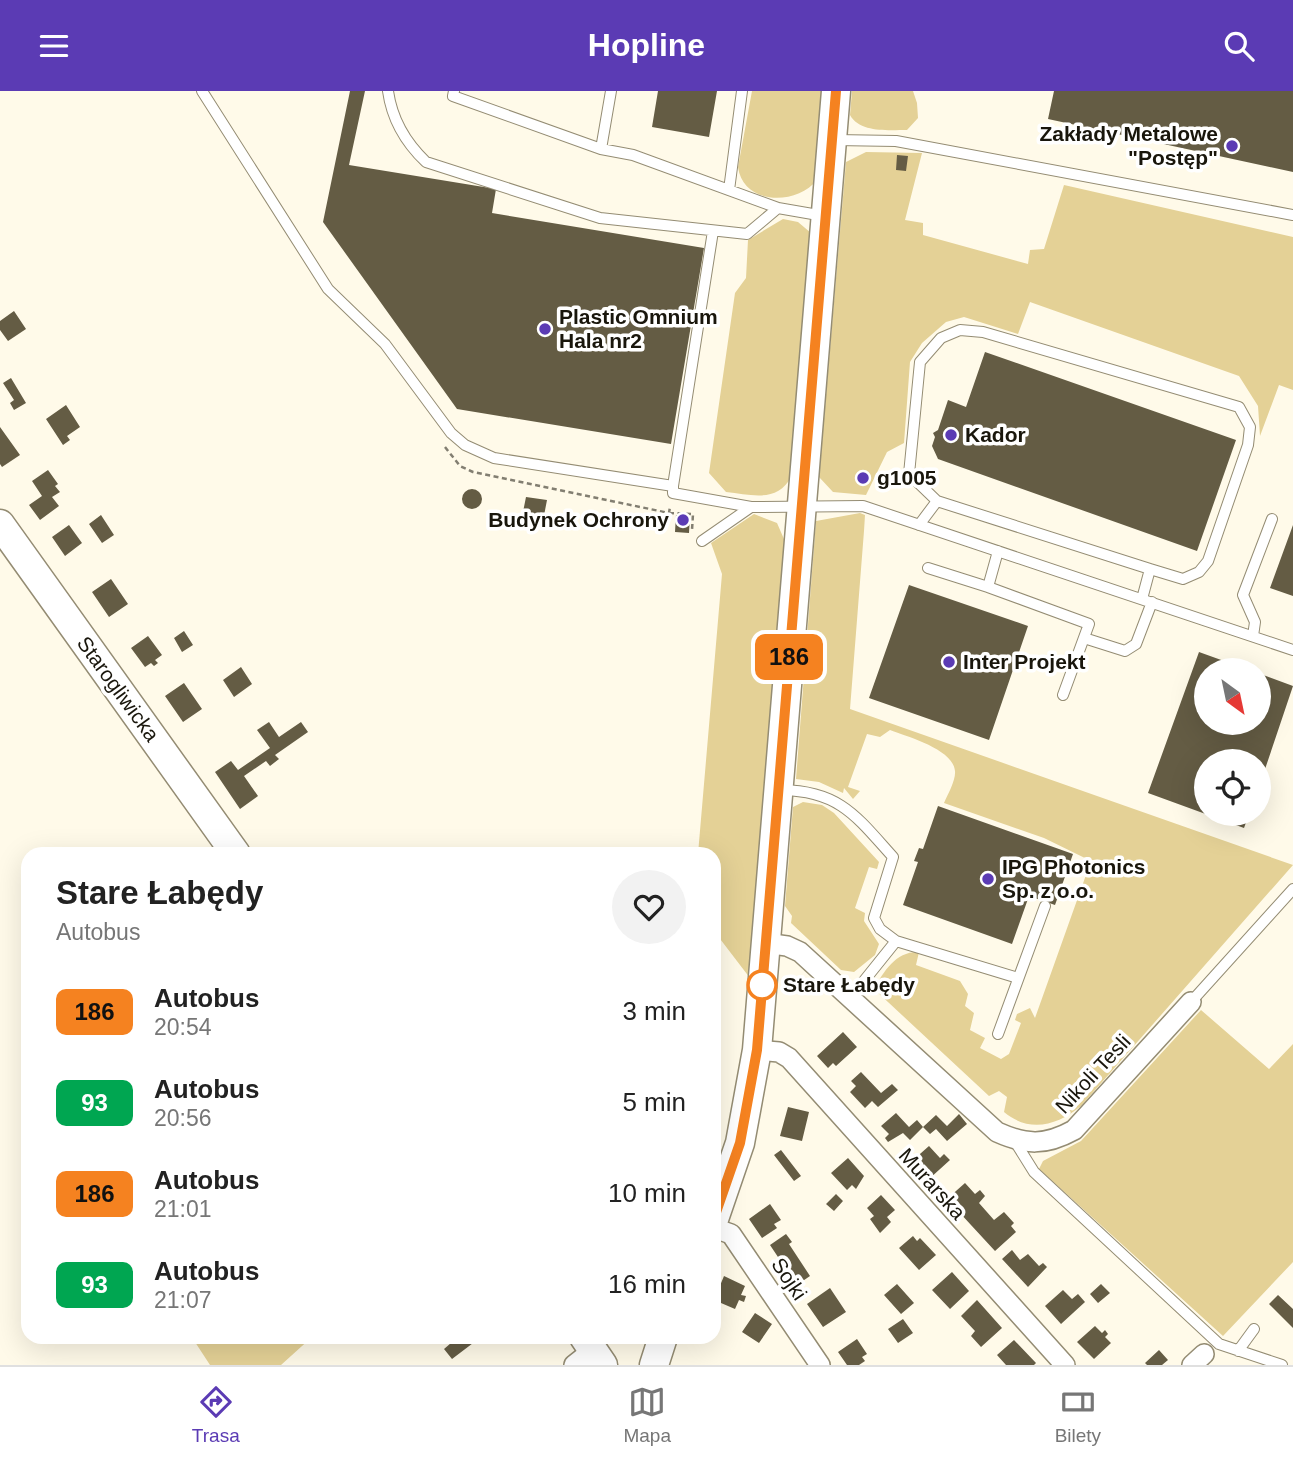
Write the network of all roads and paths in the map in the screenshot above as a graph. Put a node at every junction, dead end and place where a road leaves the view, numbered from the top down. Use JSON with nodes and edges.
{"nodes":[{"id":1,"x":202,"y":91,"type":"edge"},
{"id":2,"x":388,"y":91,"type":"edge"},
{"id":3,"x":454,"y":91,"type":"edge"},
{"id":4,"x":611,"y":91,"type":"edge"},
{"id":5,"x":742,"y":91,"type":"edge"},
{"id":6,"x":836,"y":91,"type":"edge"},
{"id":7,"x":831,"y":140,"type":"junction"},
{"id":8,"x":601,"y":149,"type":"junction"},
{"id":9,"x":729,"y":190,"type":"junction"},
{"id":10,"x":778,"y":208,"type":"junction"},
{"id":11,"x":1293,"y":215,"type":"edge"},
{"id":12,"x":824,"y":216,"type":"junction"},
{"id":13,"x":713,"y":231,"type":"junction"},
{"id":14,"x":673,"y":486,"type":"junction"},
{"id":15,"x":937,"y":501,"type":"junction"},
{"id":16,"x":751,"y":507,"type":"junction"},
{"id":17,"x":801,"y":508,"type":"junction"},
{"id":18,"x":669,"y":513,"type":"dead end"},
{"id":19,"x":1272,"y":519,"type":"dead end"},
{"id":20,"x":0,"y":524,"type":"edge"},
{"id":21,"x":919,"y":525,"type":"junction"},
{"id":22,"x":692,"y":534,"type":"dead end"},
{"id":23,"x":702,"y":541,"type":"dead end"},
{"id":24,"x":998,"y":551,"type":"junction"},
{"id":25,"x":928,"y":568,"type":"dead end"},
{"id":26,"x":1150,"y":569,"type":"junction"},
{"id":27,"x":988,"y":587,"type":"junction"},
{"id":28,"x":1147,"y":601,"type":"junction"},
{"id":29,"x":1253,"y":636,"type":"junction"},
{"id":30,"x":1084,"y":638,"type":"junction"},
{"id":31,"x":1293,"y":650,"type":"edge"},
{"id":32,"x":1063,"y":695,"type":"dead end"},
{"id":33,"x":778,"y":790,"type":"junction"},
{"id":34,"x":231,"y":847,"type":"edge"},
{"id":35,"x":1293,"y":888,"type":"edge"},
{"id":36,"x":1045,"y":907,"type":"dead end"},
{"id":37,"x":896,"y":941,"type":"junction"},
{"id":38,"x":765,"y":943,"type":"junction"},
{"id":39,"x":1018,"y":978,"type":"junction"},
{"id":40,"x":850,"y":997,"type":"junction"},
{"id":41,"x":1191,"y":1002,"type":"joint"},
{"id":42,"x":998,"y":1034,"type":"dead end"},
{"id":43,"x":757,"y":1050,"type":"junction"},
{"id":44,"x":1014,"y":1140,"type":"junction"},
{"id":45,"x":721,"y":1199,"type":"edge"},
{"id":46,"x":721,"y":1230,"type":"edge"},
{"id":47,"x":1254,"y":1329,"type":"dead end"},
{"id":48,"x":1238,"y":1351,"type":"junction"},
{"id":49,"x":820,"y":1365,"type":"edge"},
{"id":50,"x":1065,"y":1365,"type":"edge"},
{"id":51,"x":1282,"y":1365,"type":"edge"}],
"edges":[{"from":1,"to":14,"type":"lane"},
{"from":2,"to":13,"type":"lane"},
{"from":3,"to":8,"type":"lane"},
{"from":4,"to":8,"type":"lane"},
{"from":5,"to":9,"type":"lane"},
{"from":6,"to":7,"type":"street"},
{"from":7,"to":11,"type":"lane"},
{"from":7,"to":12,"type":"street"},
{"from":8,"to":9,"type":"lane"},
{"from":9,"to":10,"type":"lane"},
{"from":10,"to":12,"type":"lane"},
{"from":10,"to":13,"type":"lane"},
{"from":12,"to":17,"type":"street"},
{"from":13,"to":14,"type":"lane"},
{"from":14,"to":16,"type":"lane"},
{"from":15,"to":21,"type":"lane"},
{"from":15,"to":26,"type":"lane"},
{"from":15,"to":26,"type":"lane"},
{"from":16,"to":17,"type":"lane"},
{"from":16,"to":23,"type":"lane"},
{"from":17,"to":21,"type":"lane"},
{"from":17,"to":33,"type":"street"},
{"from":18,"to":22,"type":"path"},
{"from":19,"to":29,"type":"lane"},
{"from":20,"to":34,"type":"street","name":"Starogliwicka"},
{"from":21,"to":24,"type":"lane"},
{"from":24,"to":27,"type":"lane"},
{"from":24,"to":28,"type":"lane"},
{"from":25,"to":27,"type":"lane"},
{"from":26,"to":28,"type":"lane"},
{"from":27,"to":30,"type":"lane"},
{"from":28,"to":29,"type":"lane"},
{"from":28,"to":30,"type":"lane"},
{"from":29,"to":31,"type":"lane"},
{"from":30,"to":32,"type":"lane"},
{"from":33,"to":37,"type":"lane"},
{"from":33,"to":38,"type":"street"},
{"from":35,"to":41,"type":"lane","name":"Nikoli Tesli"},
{"from":36,"to":39,"type":"lane"},
{"from":37,"to":39,"type":"lane"},
{"from":37,"to":40,"type":"lane"},
{"from":38,"to":40,"type":"street","name":"Nikoli Tesli"},
{"from":38,"to":43,"type":"street"},
{"from":39,"to":42,"type":"lane"},
{"from":40,"to":44,"type":"street","name":"Nikoli Tesli"},
{"from":41,"to":44,"type":"street","name":"Nikoli Tesli"},
{"from":43,"to":45,"type":"street"},
{"from":43,"to":50,"type":"street","name":"Murarska"},
{"from":44,"to":48,"type":"lane"},
{"from":46,"to":49,"type":"street","name":"Sojki"},
{"from":47,"to":48,"type":"lane"},
{"from":48,"to":51,"type":"lane"}]}
